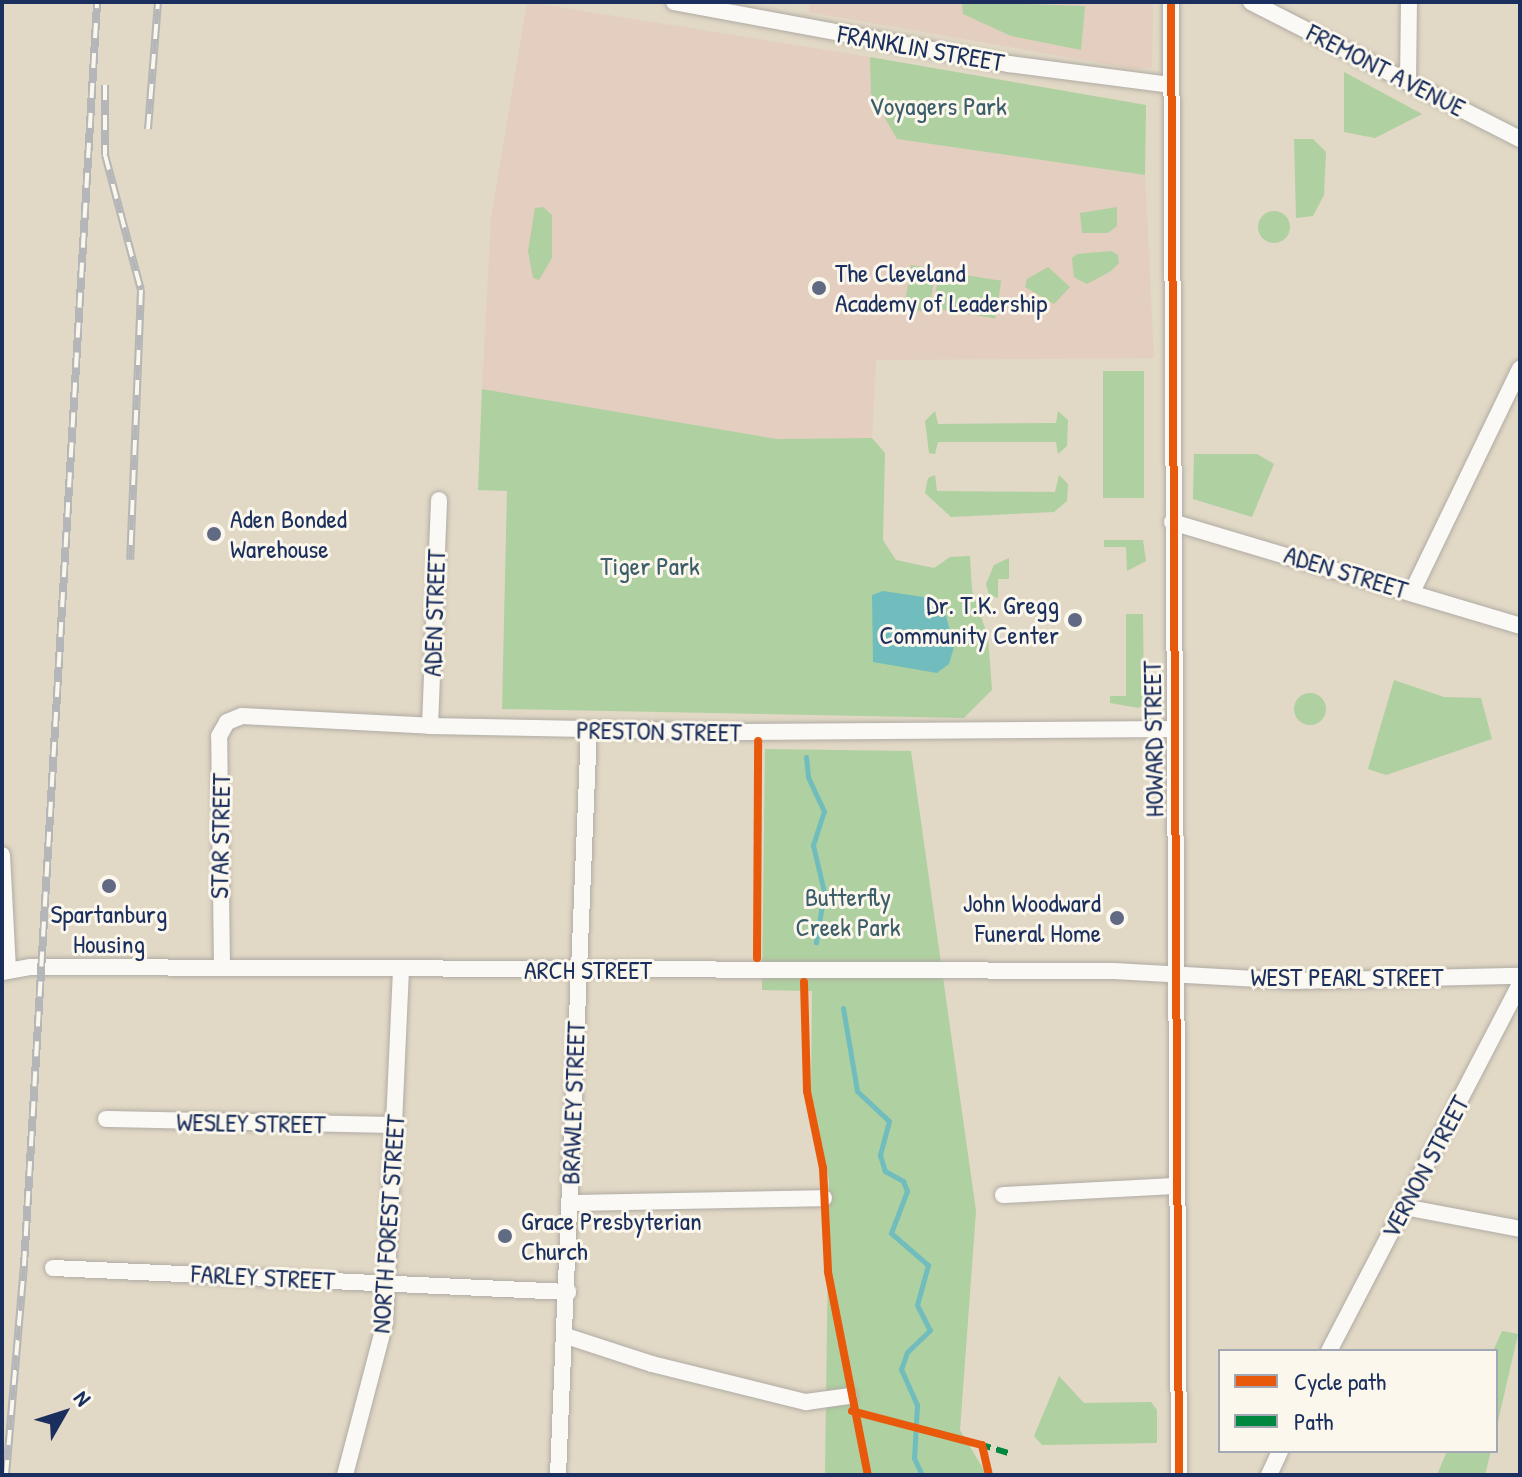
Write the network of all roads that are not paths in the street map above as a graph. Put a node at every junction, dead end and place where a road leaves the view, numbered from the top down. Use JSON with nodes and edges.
{"nodes":[{"id":1,"x":674,"y":2,"type":"edge"},
{"id":2,"x":1171,"y":2,"type":"edge"},
{"id":3,"x":1251,"y":2,"type":"edge"},
{"id":4,"x":1409,"y":2,"type":"edge"},
{"id":5,"x":1408,"y":82,"type":"junction"},
{"id":6,"x":1170,"y":85,"type":"junction"},
{"id":7,"x":1520,"y":139,"type":"edge"},
{"id":8,"x":1520,"y":369,"type":"edge"},
{"id":9,"x":439,"y":500,"type":"dead end"},
{"id":10,"x":1172,"y":522,"type":"junction"},
{"id":11,"x":1412,"y":592,"type":"junction"},
{"id":12,"x":1520,"y":626,"type":"edge"},
{"id":13,"x":242,"y":716,"type":"joint"},
{"id":14,"x":430,"y":726,"type":"junction"},
{"id":15,"x":1172,"y":729,"type":"junction"},
{"id":16,"x":589,"y":730,"type":"junction"},
{"id":17,"x":2,"y":855,"type":"edge"},
{"id":18,"x":222,"y":968,"type":"junction"},
{"id":19,"x":401,"y":969,"type":"junction"},
{"id":20,"x":579,"y":970,"type":"junction"},
{"id":21,"x":5,"y":971,"type":"edge"},
{"id":22,"x":1174,"y":974,"type":"junction"},
{"id":23,"x":1520,"y":976,"type":"edge"},
{"id":24,"x":1520,"y":984,"type":"edge"},
{"id":25,"x":106,"y":1119,"type":"dead end"},
{"id":26,"x":396,"y":1125,"type":"junction"},
{"id":27,"x":1176,"y":1186,"type":"junction"},
{"id":28,"x":1003,"y":1195,"type":"dead end"},
{"id":29,"x":824,"y":1198,"type":"dead end"},
{"id":30,"x":570,"y":1203,"type":"junction"},
{"id":31,"x":1404,"y":1207,"type":"junction"},
{"id":32,"x":1520,"y":1229,"type":"edge"},
{"id":33,"x":53,"y":1268,"type":"dead end"},
{"id":34,"x":388,"y":1284,"type":"junction"},
{"id":35,"x":568,"y":1292,"type":"junction"},
{"id":36,"x":566,"y":1336,"type":"junction"},
{"id":37,"x":1330,"y":1349,"type":"edge"},
{"id":38,"x":849,"y":1396,"type":"dead end"},
{"id":39,"x":1279,"y":1453,"type":"edge"},
{"id":40,"x":345,"y":1475,"type":"edge"},
{"id":41,"x":558,"y":1475,"type":"edge"},
{"id":42,"x":1179,"y":1475,"type":"edge"},
{"id":43,"x":1269,"y":1475,"type":"edge"}],
"edges":[{"from":1,"to":6,"type":"street","name":"FRANKLIN STREET"},
{"from":2,"to":6,"type":"street","name":"HOWARD STREET"},
{"from":3,"to":5,"type":"street","name":"FREMONT AVENUE"},
{"from":4,"to":5,"type":"street"},
{"from":5,"to":7,"type":"street","name":"FREMONT AVENUE"},
{"from":6,"to":10,"type":"street","name":"HOWARD STREET"},
{"from":8,"to":11,"type":"street"},
{"from":9,"to":14,"type":"street","name":"ADEN STREET"},
{"from":10,"to":11,"type":"street","name":"ADEN STREET"},
{"from":10,"to":15,"type":"street","name":"HOWARD STREET"},
{"from":11,"to":12,"type":"street","name":"ADEN STREET"},
{"from":13,"to":14,"type":"street","name":"PRESTON STREET"},
{"from":13,"to":18,"type":"street","name":"STAR STREET"},
{"from":14,"to":16,"type":"street","name":"PRESTON STREET"},
{"from":15,"to":16,"type":"street","name":"PRESTON STREET"},
{"from":15,"to":22,"type":"street","name":"HOWARD STREET"},
{"from":16,"to":20,"type":"street","name":"BRAWLEY STREET"},
{"from":17,"to":21,"type":"street"},
{"from":18,"to":19,"type":"street","name":"ARCH STREET"},
{"from":18,"to":21,"type":"street","name":"ARCH STREET"},
{"from":19,"to":20,"type":"street","name":"ARCH STREET"},
{"from":19,"to":26,"type":"street","name":"NORTH FOREST STREET"},
{"from":20,"to":22,"type":"street","name":"ARCH STREET"},
{"from":20,"to":30,"type":"street","name":"BRAWLEY STREET"},
{"from":22,"to":23,"type":"street","name":"WEST PEARL STREET"},
{"from":22,"to":27,"type":"street","name":"HOWARD STREET"},
{"from":24,"to":31,"type":"street","name":"VERNON STREET"},
{"from":25,"to":26,"type":"street","name":"WESLEY STREET"},
{"from":26,"to":34,"type":"street","name":"NORTH FOREST STREET"},
{"from":27,"to":28,"type":"street"},
{"from":27,"to":42,"type":"street","name":"HOWARD STREET"},
{"from":29,"to":30,"type":"street"},
{"from":30,"to":35,"type":"street","name":"BRAWLEY STREET"},
{"from":31,"to":32,"type":"street"},
{"from":31,"to":37,"type":"street","name":"VERNON STREET"},
{"from":33,"to":34,"type":"street","name":"FARLEY STREET"},
{"from":34,"to":35,"type":"street","name":"FARLEY STREET"},
{"from":34,"to":40,"type":"street","name":"NORTH FOREST STREET"},
{"from":35,"to":36,"type":"street","name":"BRAWLEY STREET"},
{"from":36,"to":38,"type":"street"},
{"from":36,"to":41,"type":"street","name":"BRAWLEY STREET"},
{"from":39,"to":43,"type":"street"}]}
